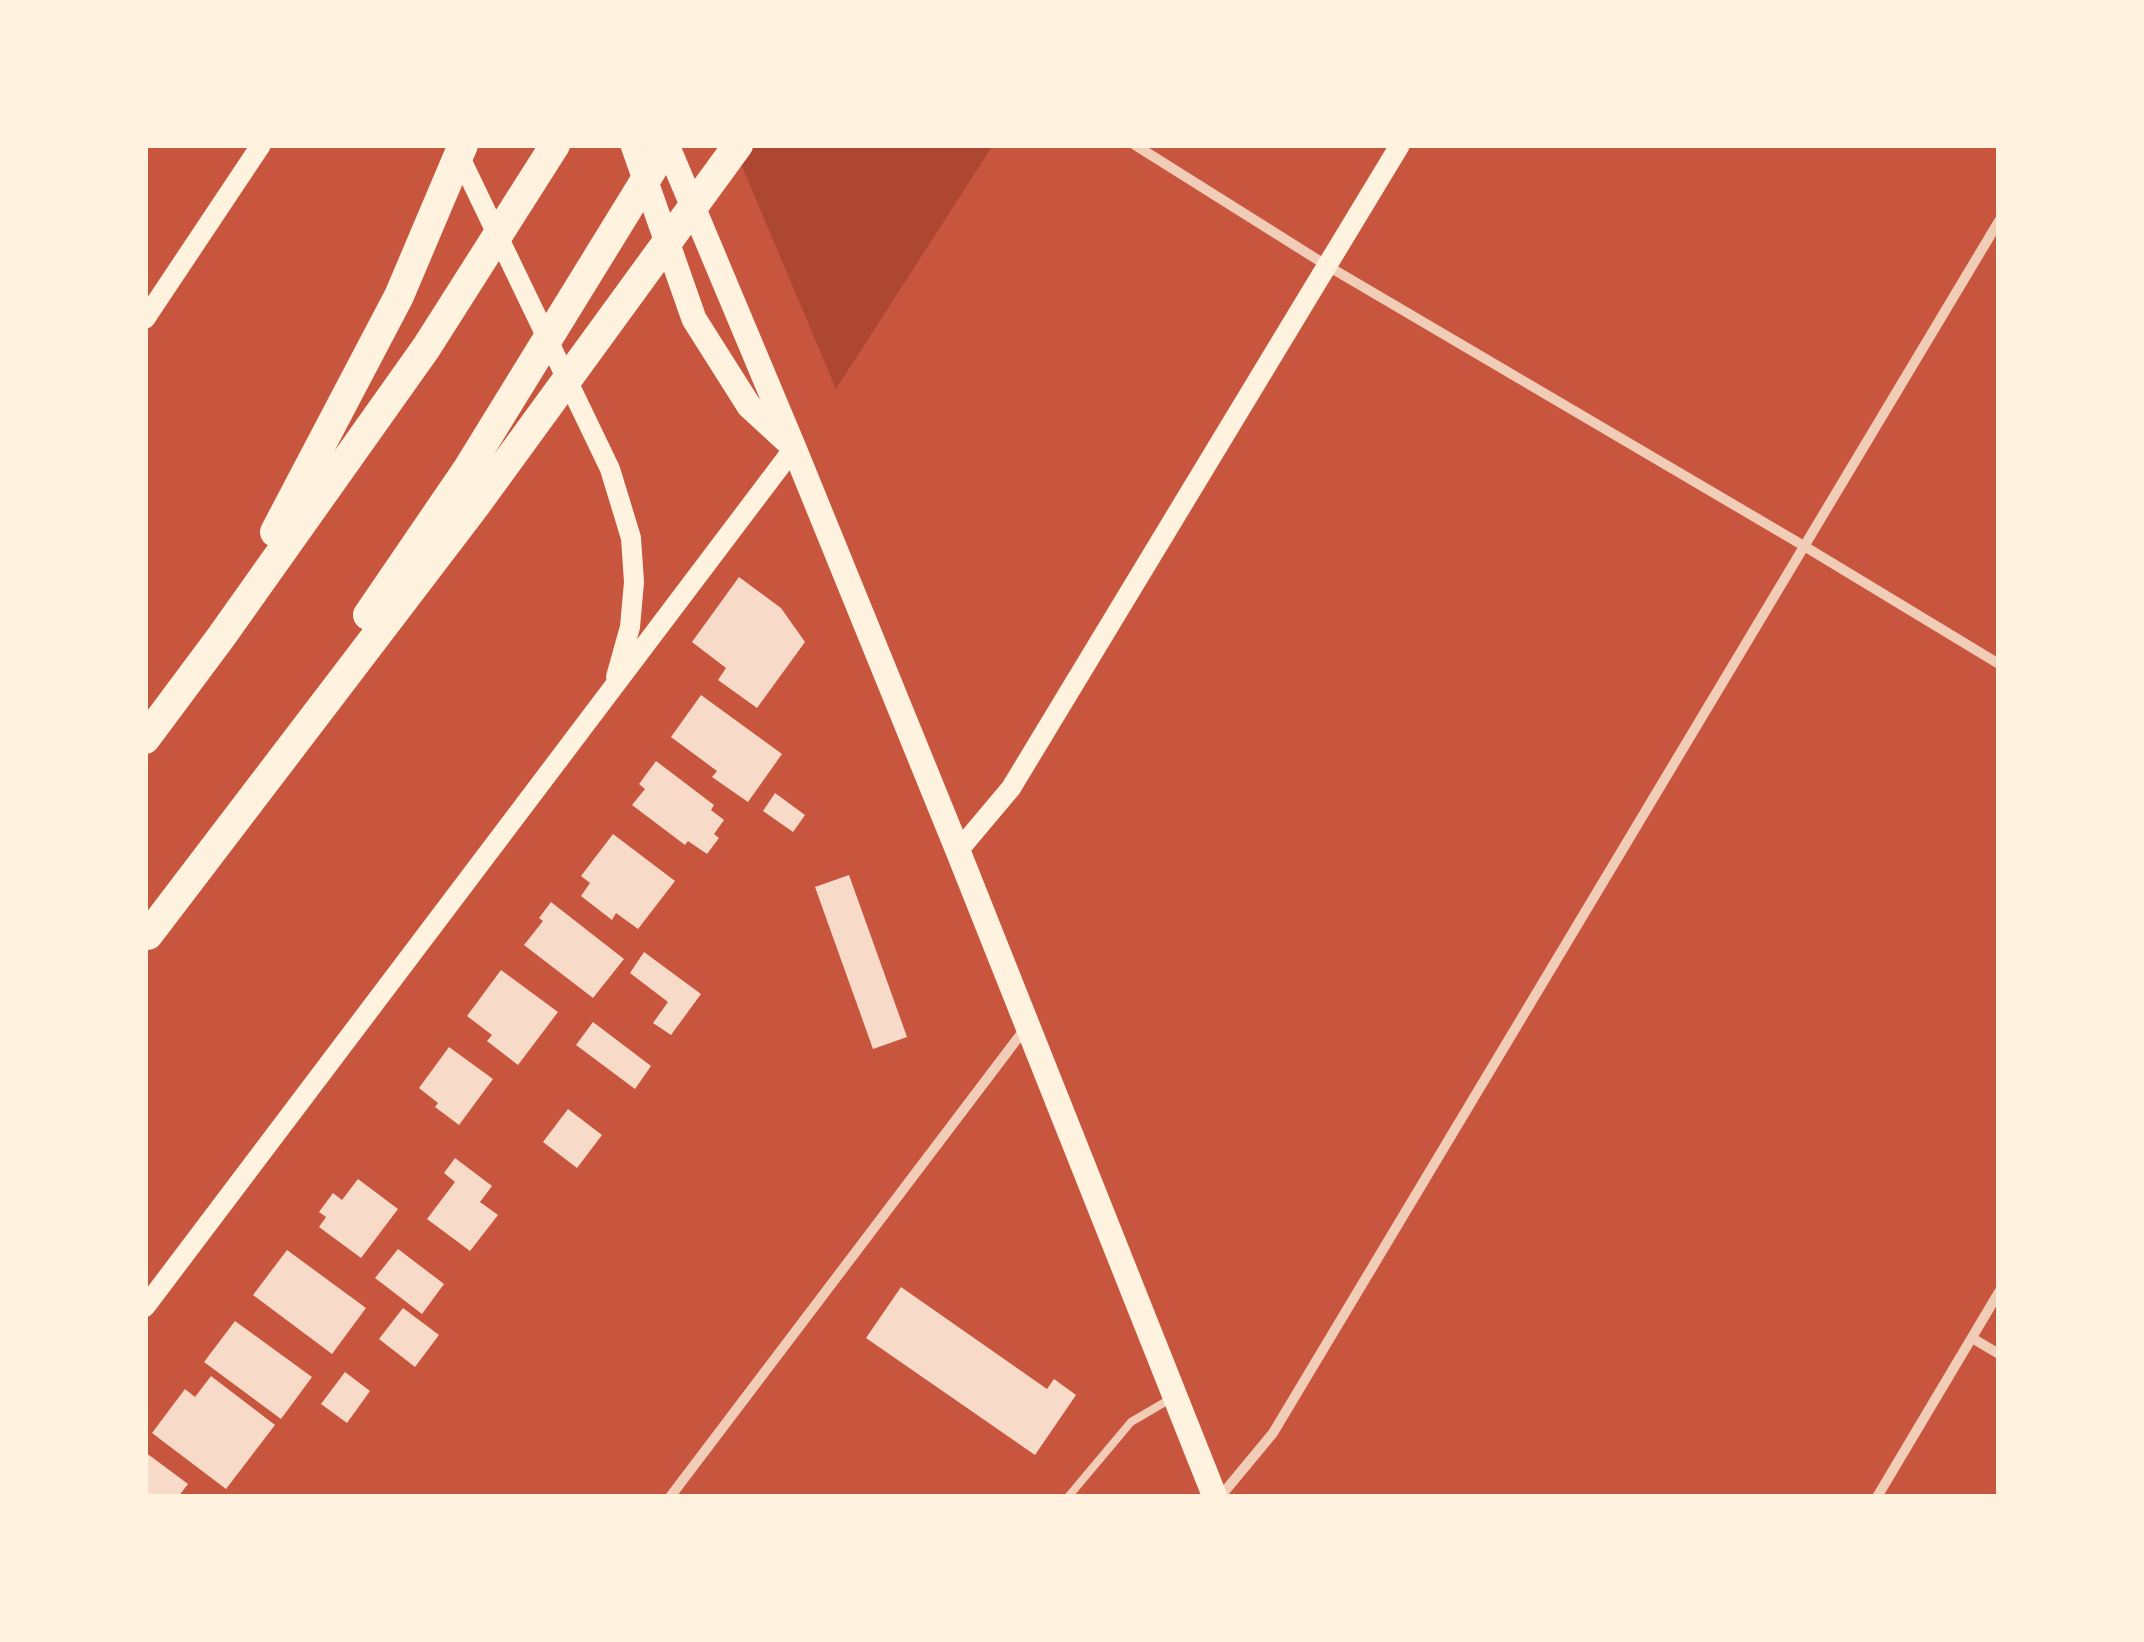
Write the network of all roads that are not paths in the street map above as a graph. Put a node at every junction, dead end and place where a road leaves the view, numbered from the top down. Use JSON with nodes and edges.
{"nodes":[{"id":1,"x":276,"y":145,"type":"edge"},
{"id":2,"x":454,"y":145,"type":"edge"},
{"id":3,"x":463,"y":145,"type":"edge"},
{"id":4,"x":554,"y":145,"type":"edge"},
{"id":5,"x":634,"y":145,"type":"edge"},
{"id":6,"x":667,"y":145,"type":"edge"},
{"id":7,"x":738,"y":145,"type":"edge"},
{"id":8,"x":1135,"y":145,"type":"edge"},
{"id":9,"x":1400,"y":145,"type":"edge"},
{"id":10,"x":256,"y":151,"type":"edge"},
{"id":11,"x":1999,"y":221,"type":"edge"},
{"id":12,"x":1326,"y":265,"type":"junction"},
{"id":13,"x":145,"y":318,"type":"edge"},
{"id":14,"x":794,"y":448,"type":"junction"},
{"id":15,"x":1804,"y":546,"type":"junction"},
{"id":16,"x":221,"y":637,"type":"junction"},
{"id":17,"x":1999,"y":664,"type":"edge"},
{"id":18,"x":613,"y":688,"type":"junction"},
{"id":19,"x":145,"y":739,"type":"edge"},
{"id":20,"x":958,"y":851,"type":"junction"},
{"id":21,"x":147,"y":938,"type":"edge"},
{"id":22,"x":1028,"y":1026,"type":"junction"},
{"id":23,"x":1999,"y":1292,"type":"edge"},
{"id":24,"x":145,"y":1307,"type":"edge"},
{"id":25,"x":1972,"y":1338,"type":"junction"},
{"id":26,"x":1999,"y":1354,"type":"edge"},
{"id":27,"x":1174,"y":1396,"type":"junction"},
{"id":28,"x":670,"y":1497,"type":"edge"},
{"id":29,"x":1068,"y":1497,"type":"edge"},
{"id":30,"x":1217,"y":1497,"type":"edge"},
{"id":31,"x":1876,"y":1497,"type":"edge"}],
"edges":[{"from":1,"to":10,"type":"main road"},
{"from":2,"to":18,"type":"main road"},
{"from":3,"to":16,"type":"highway"},
{"from":4,"to":16,"type":"highway"},
{"from":5,"to":14,"type":"main road"},
{"from":6,"to":14,"type":"main road"},
{"from":6,"to":21,"type":"highway"},
{"from":7,"to":21,"type":"highway"},
{"from":8,"to":12,"type":"street"},
{"from":9,"to":12,"type":"main road"},
{"from":10,"to":13,"type":"main road"},
{"from":11,"to":15,"type":"street"},
{"from":12,"to":15,"type":"street"},
{"from":12,"to":20,"type":"main road"},
{"from":14,"to":18,"type":"main road"},
{"from":14,"to":20,"type":"main road"},
{"from":15,"to":17,"type":"street"},
{"from":15,"to":30,"type":"street"},
{"from":16,"to":19,"type":"highway"},
{"from":18,"to":24,"type":"main road"},
{"from":20,"to":22,"type":"main road"},
{"from":22,"to":27,"type":"main road"},
{"from":22,"to":28,"type":"street"},
{"from":23,"to":25,"type":"street"},
{"from":25,"to":26,"type":"street"},
{"from":25,"to":31,"type":"street"},
{"from":27,"to":29,"type":"lane"},
{"from":27,"to":30,"type":"main road"}]}
